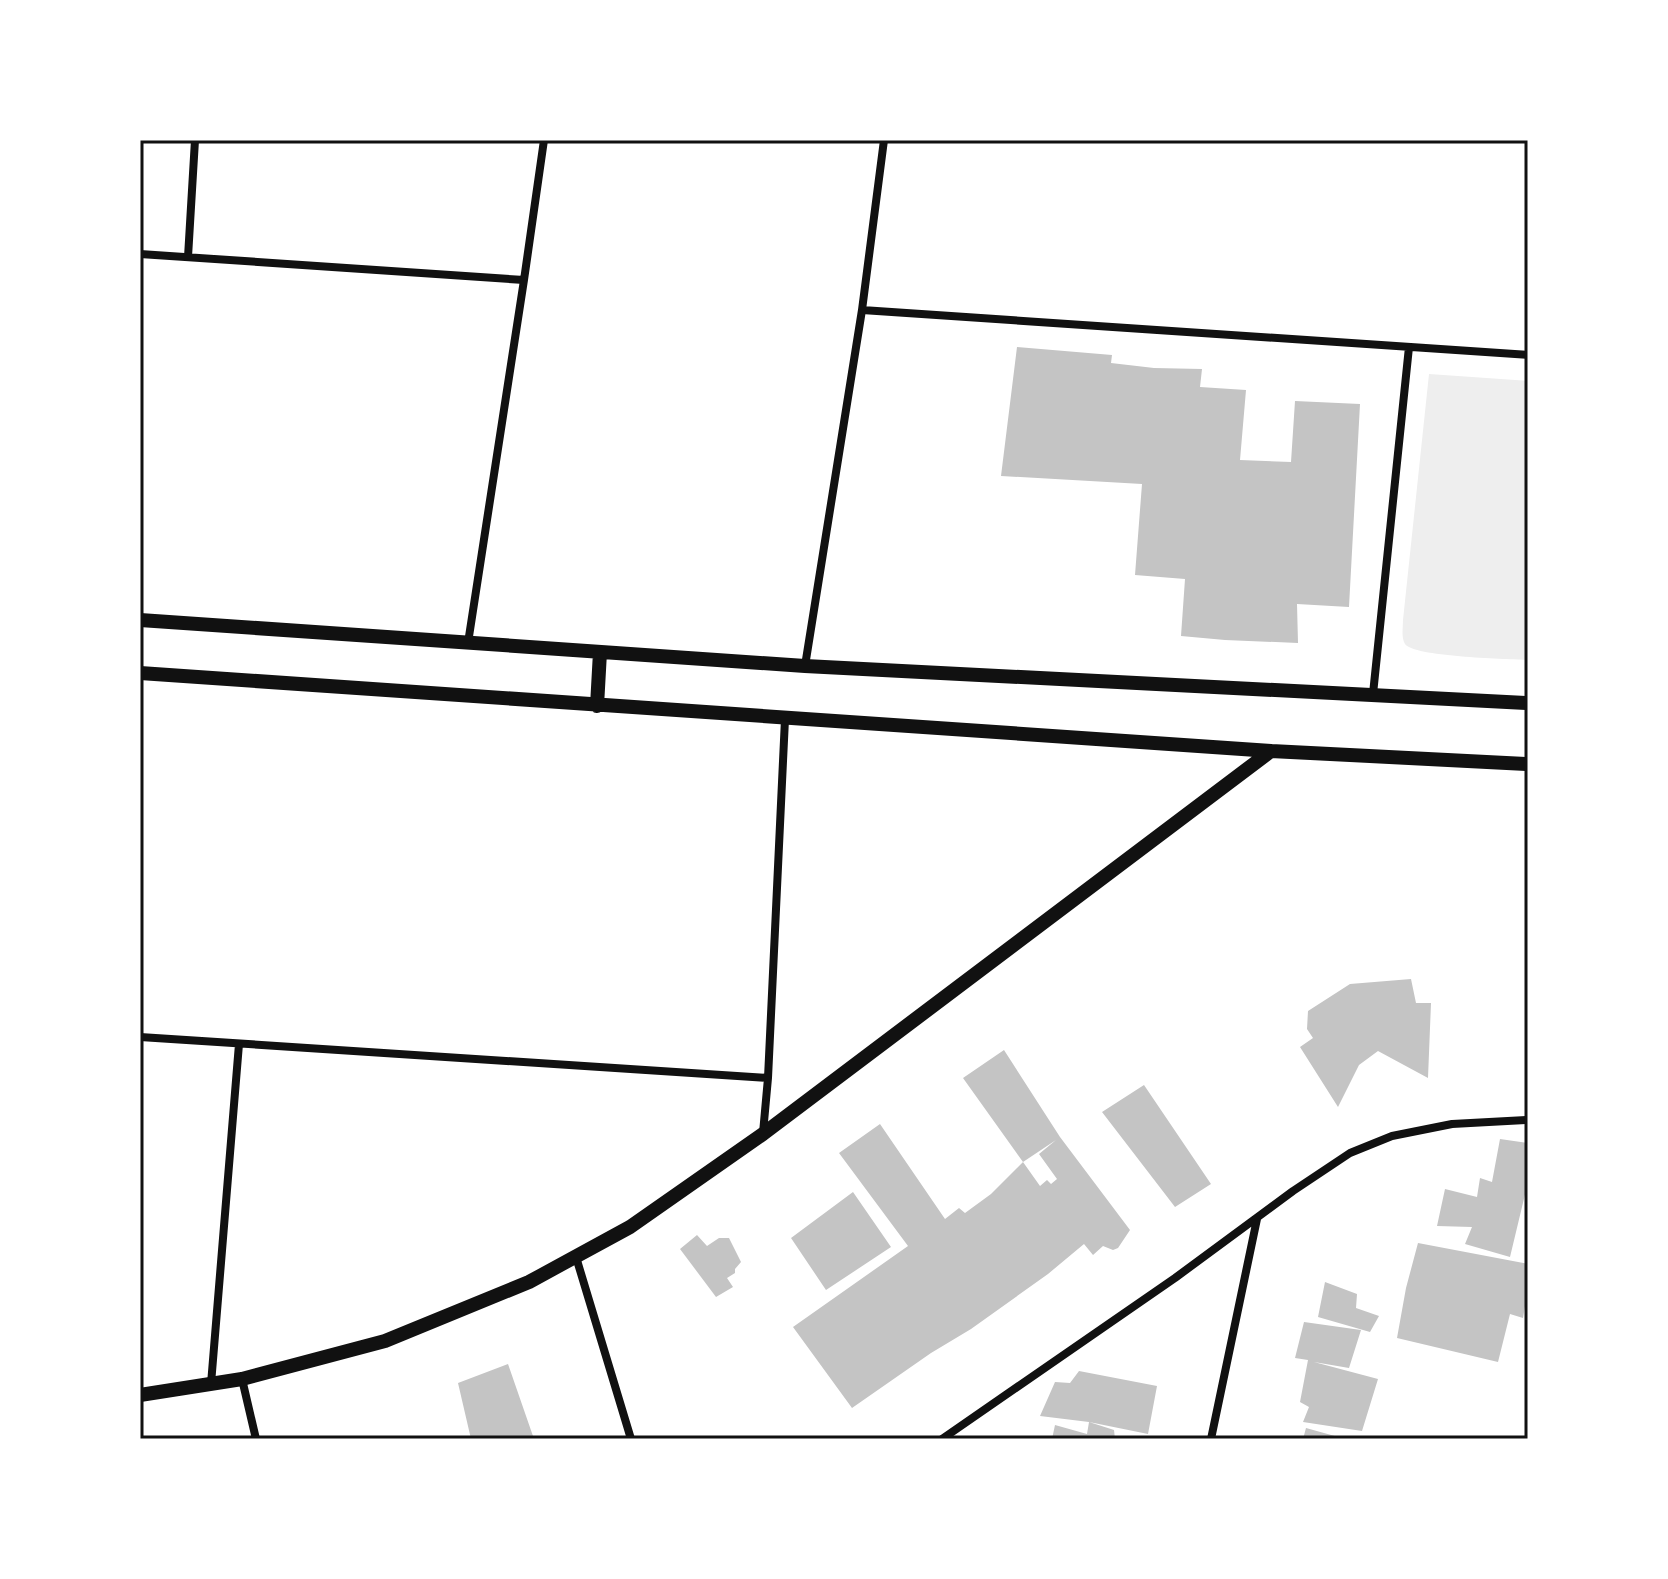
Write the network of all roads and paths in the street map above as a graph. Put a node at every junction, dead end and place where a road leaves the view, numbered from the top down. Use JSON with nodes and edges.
{"nodes":[{"id":1,"x":195,"y":140,"type":"edge"},
{"id":2,"x":544,"y":140,"type":"edge"},
{"id":3,"x":884,"y":140,"type":"edge"},
{"id":4,"x":140,"y":254,"type":"edge"},
{"id":5,"x":188,"y":257,"type":"junction"},
{"id":6,"x":524,"y":280,"type":"junction"},
{"id":7,"x":862,"y":310,"type":"junction"},
{"id":8,"x":1409,"y":347,"type":"junction"},
{"id":9,"x":1528,"y":355,"type":"edge"},
{"id":10,"x":140,"y":620,"type":"edge"},
{"id":11,"x":468,"y":643,"type":"junction"},
{"id":12,"x":600,"y":652,"type":"junction"},
{"id":13,"x":805,"y":666,"type":"junction"},
{"id":14,"x":140,"y":673,"type":"edge"},
{"id":15,"x":1373,"y":694,"type":"junction"},
{"id":16,"x":1528,"y":703,"type":"edge"},
{"id":17,"x":597,"y":706,"type":"junction"},
{"id":18,"x":785,"y":719,"type":"junction"},
{"id":19,"x":1271,"y":751,"type":"junction"},
{"id":20,"x":1528,"y":764,"type":"edge"},
{"id":21,"x":140,"y":1037,"type":"edge"},
{"id":22,"x":239,"y":1044,"type":"junction"},
{"id":23,"x":768,"y":1078,"type":"junction"},
{"id":24,"x":1528,"y":1120,"type":"edge"},
{"id":25,"x":763,"y":1134,"type":"junction"},
{"id":26,"x":1257,"y":1218,"type":"junction"},
{"id":27,"x":576,"y":1257,"type":"junction"},
{"id":28,"x":242,"y":1379,"type":"junction"},
{"id":29,"x":211,"y":1384,"type":"junction"},
{"id":30,"x":140,"y":1395,"type":"edge"},
{"id":31,"x":256,"y":1439,"type":"edge"},
{"id":32,"x":631,"y":1439,"type":"edge"},
{"id":33,"x":942,"y":1439,"type":"edge"},
{"id":34,"x":1211,"y":1439,"type":"edge"}],
"edges":[{"from":1,"to":5,"type":"street"},
{"from":2,"to":6,"type":"street"},
{"from":3,"to":7,"type":"street"},
{"from":4,"to":5,"type":"street"},
{"from":5,"to":6,"type":"street"},
{"from":6,"to":11,"type":"street"},
{"from":7,"to":8,"type":"street"},
{"from":7,"to":13,"type":"street"},
{"from":8,"to":9,"type":"street"},
{"from":8,"to":15,"type":"street"},
{"from":10,"to":11,"type":"street"},
{"from":11,"to":12,"type":"street"},
{"from":12,"to":13,"type":"street"},
{"from":12,"to":17,"type":"street"},
{"from":13,"to":15,"type":"street"},
{"from":14,"to":17,"type":"street"},
{"from":15,"to":16,"type":"street"},
{"from":17,"to":18,"type":"street"},
{"from":18,"to":19,"type":"street"},
{"from":18,"to":23,"type":"street"},
{"from":19,"to":20,"type":"street"},
{"from":19,"to":25,"type":"street"},
{"from":21,"to":22,"type":"street"},
{"from":22,"to":23,"type":"street"},
{"from":22,"to":29,"type":"street"},
{"from":23,"to":25,"type":"street"},
{"from":24,"to":26,"type":"street"},
{"from":25,"to":27,"type":"street"},
{"from":26,"to":33,"type":"street"},
{"from":26,"to":34,"type":"street"},
{"from":27,"to":28,"type":"street"},
{"from":27,"to":32,"type":"street"},
{"from":28,"to":29,"type":"street"},
{"from":28,"to":31,"type":"street"},
{"from":29,"to":30,"type":"street"}]}
